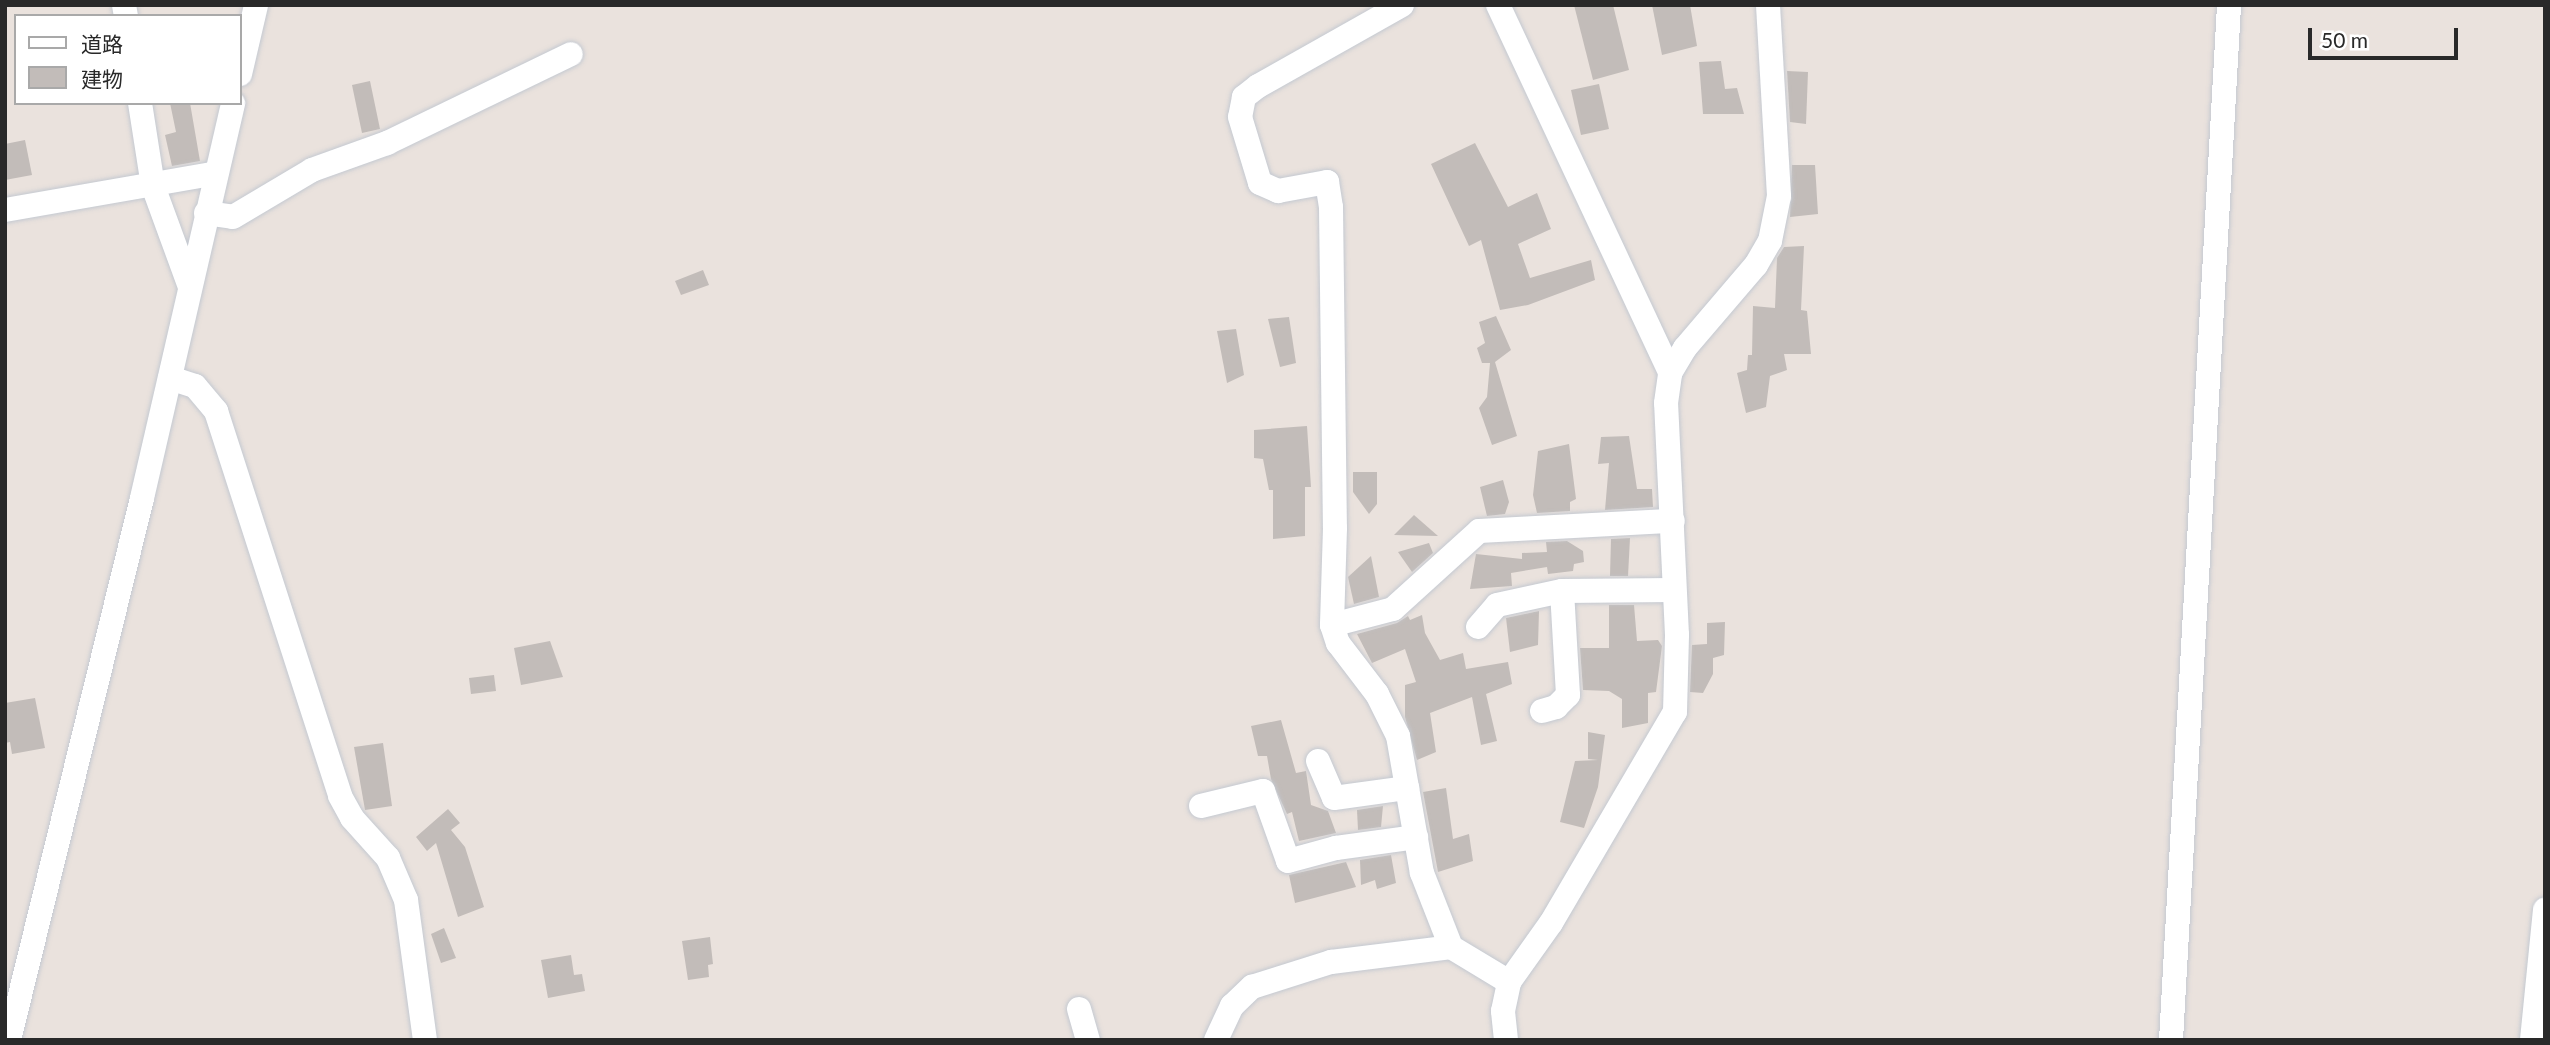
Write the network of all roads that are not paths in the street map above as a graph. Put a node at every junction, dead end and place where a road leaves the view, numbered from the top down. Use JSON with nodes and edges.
{"nodes":[{"id":1,"x":256,"y":5,"type":"edge"},
{"id":2,"x":1402,"y":5,"type":"edge"},
{"id":3,"x":1499,"y":5,"type":"edge"},
{"id":4,"x":1768,"y":5,"type":"edge"},
{"id":5,"x":2229,"y":5,"type":"edge"},
{"id":6,"x":571,"y":54,"type":"dead end"},
{"id":7,"x":242,"y":65,"type":"edge"},
{"id":8,"x":140,"y":105,"type":"edge"},
{"id":9,"x":233,"y":105,"type":"edge"},
{"id":10,"x":216,"y":173,"type":"junction"},
{"id":11,"x":153,"y":186,"type":"junction"},
{"id":12,"x":5,"y":210,"type":"edge"},
{"id":13,"x":206,"y":214,"type":"junction"},
{"id":14,"x":191,"y":287,"type":"junction"},
{"id":15,"x":1671,"y":373,"type":"junction"},
{"id":16,"x":170,"y":378,"type":"junction"},
{"id":17,"x":1673,"y":521,"type":"junction"},
{"id":18,"x":1675,"y":590,"type":"junction"},
{"id":19,"x":1562,"y":592,"type":"junction"},
{"id":20,"x":1332,"y":625,"type":"junction"},
{"id":21,"x":1478,"y":627,"type":"dead end"},
{"id":22,"x":1542,"y":711,"type":"dead end"},
{"id":23,"x":1318,"y":761,"type":"dead end"},
{"id":24,"x":1407,"y":788,"type":"junction"},
{"id":25,"x":1201,"y":806,"type":"dead end"},
{"id":26,"x":1416,"y":837,"type":"junction"},
{"id":27,"x":2545,"y":910,"type":"edge"},
{"id":28,"x":1451,"y":947,"type":"junction"},
{"id":29,"x":1509,"y":982,"type":"junction"},
{"id":30,"x":1079,"y":1009,"type":"dead end"},
{"id":31,"x":9,"y":1040,"type":"edge"},
{"id":32,"x":425,"y":1040,"type":"edge"},
{"id":33,"x":1088,"y":1040,"type":"edge"},
{"id":34,"x":1216,"y":1040,"type":"edge"},
{"id":35,"x":1506,"y":1040,"type":"edge"},
{"id":36,"x":2171,"y":1040,"type":"edge"},
{"id":37,"x":2532,"y":1040,"type":"edge"}],
"edges":[{"from":1,"to":7,"type":"street"},
{"from":2,"to":20,"type":"street"},
{"from":3,"to":15,"type":"street"},
{"from":4,"to":15,"type":"street"},
{"from":5,"to":36,"type":"street"},
{"from":6,"to":13,"type":"street"},
{"from":8,"to":11,"type":"street"},
{"from":9,"to":10,"type":"street"},
{"from":10,"to":11,"type":"street"},
{"from":10,"to":13,"type":"street"},
{"from":11,"to":12,"type":"street"},
{"from":11,"to":14,"type":"street"},
{"from":13,"to":14,"type":"street"},
{"from":14,"to":16,"type":"street"},
{"from":15,"to":17,"type":"street"},
{"from":16,"to":31,"type":"street"},
{"from":16,"to":32,"type":"street"},
{"from":17,"to":18,"type":"street"},
{"from":17,"to":20,"type":"street"},
{"from":18,"to":19,"type":"street"},
{"from":18,"to":29,"type":"street"},
{"from":19,"to":21,"type":"street"},
{"from":19,"to":22,"type":"street"},
{"from":20,"to":24,"type":"street"},
{"from":23,"to":24,"type":"street"},
{"from":24,"to":26,"type":"street"},
{"from":25,"to":26,"type":"street"},
{"from":26,"to":28,"type":"street"},
{"from":27,"to":37,"type":"street"},
{"from":28,"to":29,"type":"street"},
{"from":28,"to":34,"type":"street"},
{"from":29,"to":35,"type":"street"},
{"from":30,"to":33,"type":"street"}]}
